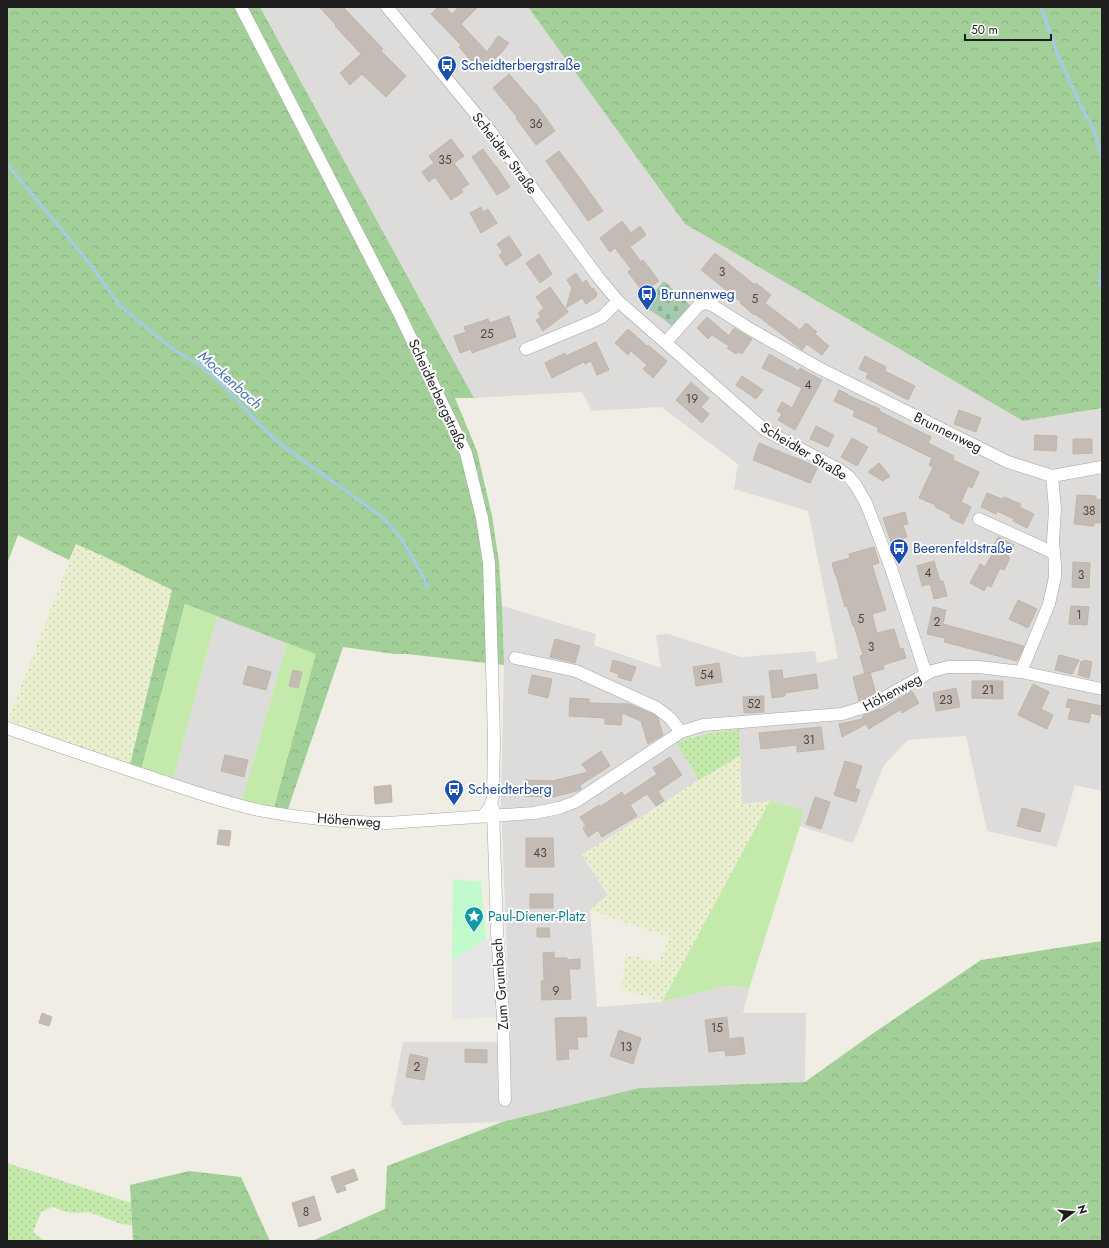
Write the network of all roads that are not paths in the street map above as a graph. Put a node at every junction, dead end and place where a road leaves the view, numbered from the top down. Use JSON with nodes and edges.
{"nodes":[{"id":1,"x":241,"y":7,"type":"edge"},
{"id":2,"x":387,"y":7,"type":"edge"},
{"id":3,"x":618,"y":301,"type":"junction"},
{"id":4,"x":666,"y":342,"type":"junction"},
{"id":5,"x":526,"y":349,"type":"dead end"},
{"id":6,"x":1102,"y":467,"type":"edge"},
{"id":7,"x":1052,"y":476,"type":"junction"},
{"id":8,"x":979,"y":519,"type":"dead end"},
{"id":9,"x":1054,"y":553,"type":"junction"},
{"id":10,"x":515,"y":658,"type":"dead end"},
{"id":11,"x":1021,"y":672,"type":"junction"},
{"id":12,"x":926,"y":674,"type":"junction"},
{"id":13,"x":1102,"y":689,"type":"edge"},
{"id":14,"x":7,"y":728,"type":"edge"},
{"id":15,"x":680,"y":732,"type":"junction"},
{"id":16,"x":493,"y":797,"type":"joint"},
{"id":17,"x":488,"y":816,"type":"junction"},
{"id":18,"x":505,"y":1100,"type":"dead end"}],
"edges":[{"from":1,"to":16,"type":"street","name":"Scheidterbergstraße"},
{"from":2,"to":3,"type":"street","name":"Scheidter Straße"},
{"from":3,"to":4,"type":"street","name":"Scheidter Straße"},
{"from":3,"to":5,"type":"street"},
{"from":4,"to":7,"type":"street","name":"Brunnenweg"},
{"from":4,"to":12,"type":"street","name":"Scheidter Straße"},
{"from":6,"to":7,"type":"street","name":"Brunnenweg"},
{"from":7,"to":9,"type":"street"},
{"from":8,"to":9,"type":"street"},
{"from":9,"to":11,"type":"street"},
{"from":10,"to":15,"type":"street"},
{"from":11,"to":12,"type":"street","name":"Höhenweg"},
{"from":11,"to":13,"type":"street","name":"Höhenweg"},
{"from":12,"to":15,"type":"street","name":"Höhenweg"},
{"from":14,"to":17,"type":"street","name":"Höhenweg"},
{"from":15,"to":17,"type":"street","name":"Höhenweg"},
{"from":16,"to":17,"type":"street","name":"Zum Grumbach"},
{"from":17,"to":18,"type":"street","name":"Zum Grumbach"}]}
